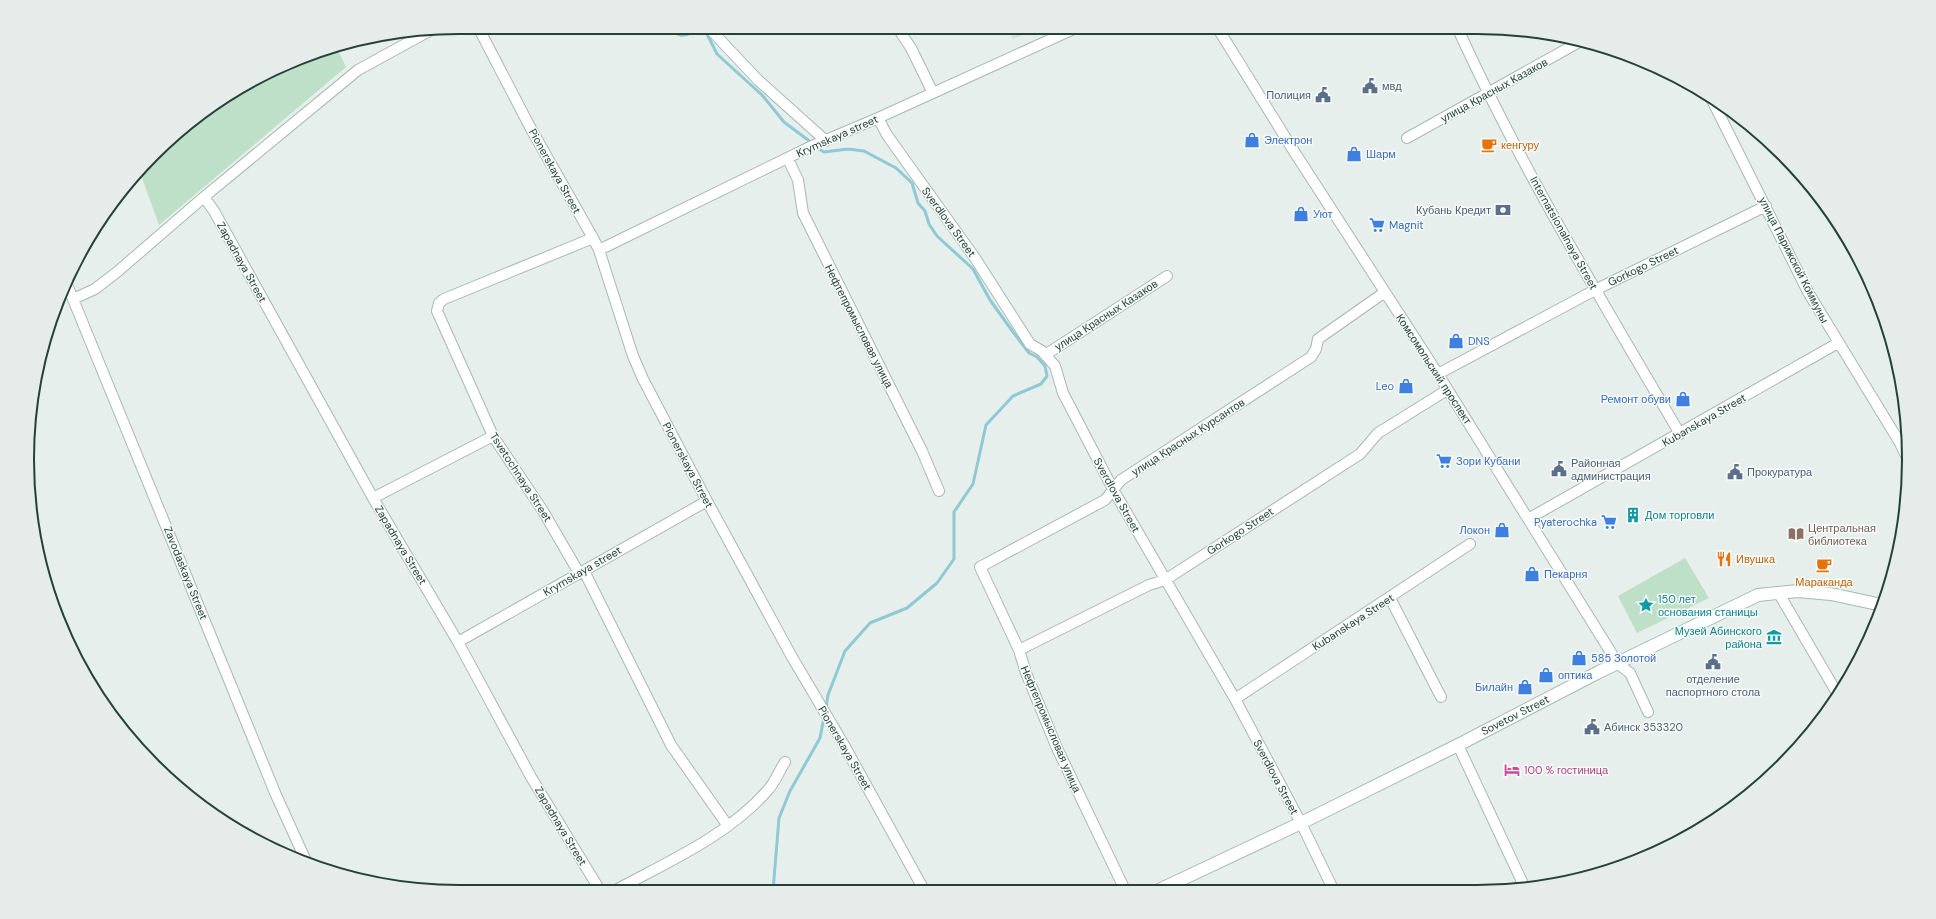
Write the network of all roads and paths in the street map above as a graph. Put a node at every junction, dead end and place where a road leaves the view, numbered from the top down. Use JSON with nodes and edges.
{"nodes":[{"id":1,"x":482,"y":34,"type":"edge"},
{"id":2,"x":715,"y":34,"type":"edge"},
{"id":3,"x":902,"y":34,"type":"edge"},
{"id":4,"x":1063,"y":34,"type":"edge"},
{"id":5,"x":1221,"y":34,"type":"edge"},
{"id":6,"x":1460,"y":34,"type":"edge"},
{"id":7,"x":411,"y":37,"type":"edge"},
{"id":8,"x":1574,"y":45,"type":"edge"},
{"id":9,"x":933,"y":93,"type":"junction"},
{"id":10,"x":1488,"y":94,"type":"junction"},
{"id":11,"x":1716,"y":108,"type":"edge"},
{"id":12,"x":878,"y":118,"type":"junction"},
{"id":13,"x":1407,"y":138,"type":"dead end"},
{"id":14,"x":826,"y":141,"type":"junction"},
{"id":15,"x":788,"y":159,"type":"junction"},
{"id":16,"x":204,"y":197,"type":"junction"},
{"id":17,"x":1766,"y":206,"type":"junction"},
{"id":18,"x":593,"y":238,"type":"junction"},
{"id":19,"x":599,"y":250,"type":"junction"},
{"id":20,"x":1167,"y":276,"type":"dead end"},
{"id":21,"x":69,"y":290,"type":"edge"},
{"id":22,"x":1595,"y":290,"type":"junction"},
{"id":23,"x":1385,"y":292,"type":"junction"},
{"id":24,"x":73,"y":299,"type":"junction"},
{"id":25,"x":1838,"y":343,"type":"junction"},
{"id":26,"x":1045,"y":355,"type":"junction"},
{"id":27,"x":1438,"y":374,"type":"junction"},
{"id":28,"x":1448,"y":390,"type":"junction"},
{"id":29,"x":1680,"y":434,"type":"junction"},
{"id":30,"x":493,"y":436,"type":"junction"},
{"id":31,"x":1901,"y":437,"type":"edge"},
{"id":32,"x":939,"y":490,"type":"dead end"},
{"id":33,"x":1114,"y":490,"type":"junction"},
{"id":34,"x":373,"y":498,"type":"junction"},
{"id":35,"x":707,"y":501,"type":"junction"},
{"id":36,"x":1528,"y":519,"type":"junction"},
{"id":37,"x":1470,"y":544,"type":"dead end"},
{"id":38,"x":980,"y":567,"type":"joint"},
{"id":39,"x":581,"y":572,"type":"junction"},
{"id":40,"x":1165,"y":580,"type":"junction"},
{"id":41,"x":1778,"y":592,"type":"junction"},
{"id":42,"x":1390,"y":598,"type":"junction"},
{"id":43,"x":1876,"y":604,"type":"edge"},
{"id":44,"x":458,"y":642,"type":"junction"},
{"id":45,"x":1019,"y":650,"type":"junction"},
{"id":46,"x":1618,"y":664,"type":"junction"},
{"id":47,"x":1835,"y":689,"type":"edge"},
{"id":48,"x":1441,"y":697,"type":"dead end"},
{"id":49,"x":1235,"y":699,"type":"junction"},
{"id":50,"x":1648,"y":712,"type":"dead end"},
{"id":51,"x":1458,"y":745,"type":"junction"},
{"id":52,"x":785,"y":762,"type":"dead end"},
{"id":53,"x":1301,"y":823,"type":"junction"},
{"id":54,"x":728,"y":826,"type":"junction"},
{"id":55,"x":303,"y":855,"type":"edge"},
{"id":56,"x":1523,"y":882,"type":"edge"},
{"id":57,"x":597,"y":885,"type":"edge"},
{"id":58,"x":627,"y":885,"type":"edge"},
{"id":59,"x":921,"y":885,"type":"edge"},
{"id":60,"x":1123,"y":885,"type":"edge"},
{"id":61,"x":1170,"y":885,"type":"edge"},
{"id":62,"x":1330,"y":885,"type":"edge"}],
"edges":[{"from":1,"to":18,"type":"street","name":"Pionerskaya Street"},
{"from":2,"to":14,"type":"street"},
{"from":3,"to":9,"type":"street"},
{"from":4,"to":9,"type":"street","name":"Krymskaya street"},
{"from":5,"to":23,"type":"street","name":"Комсомольский проспект"},
{"from":6,"to":10,"type":"street","name":"Internatsionalnaya Street"},
{"from":7,"to":16,"type":"street"},
{"from":8,"to":10,"type":"street","name":"улица Красных Казаков"},
{"from":9,"to":12,"type":"street","name":"Krymskaya street"},
{"from":10,"to":13,"type":"street","name":"улица Красных Казаков"},
{"from":10,"to":22,"type":"street","name":"Internatsionalnaya Street"},
{"from":11,"to":17,"type":"street","name":"улица Парижской Коммуны"},
{"from":12,"to":14,"type":"street","name":"Krymskaya street"},
{"from":12,"to":26,"type":"street","name":"Sverdlova Street"},
{"from":14,"to":15,"type":"street","name":"Krymskaya street"},
{"from":15,"to":19,"type":"street","name":"Krymskaya street"},
{"from":15,"to":32,"type":"street","name":"Нефтепромысловая улица"},
{"from":16,"to":24,"type":"street"},
{"from":16,"to":34,"type":"street","name":"Zapadnaya Street"},
{"from":17,"to":22,"type":"street","name":"Gorkogo Street"},
{"from":17,"to":25,"type":"street","name":"улица Парижской Коммуны"},
{"from":18,"to":19,"type":"street","name":"Pionerskaya Street"},
{"from":18,"to":30,"type":"street","name":"Tsvetochnaya Street"},
{"from":19,"to":35,"type":"street","name":"Pionerskaya Street"},
{"from":20,"to":26,"type":"street","name":"улица Красных Казаков"},
{"from":21,"to":24,"type":"street","name":"Zavodaskaya Street"},
{"from":22,"to":27,"type":"street","name":"Gorkogo Street"},
{"from":22,"to":29,"type":"street","name":"Internatsionalnaya Street"},
{"from":23,"to":27,"type":"street","name":"Комсомольский проспект"},
{"from":23,"to":33,"type":"street","name":"улица Красных Курсантов"},
{"from":24,"to":55,"type":"street","name":"Zavodaskaya Street"},
{"from":25,"to":29,"type":"street","name":"Kubanskaya Street"},
{"from":25,"to":31,"type":"street","name":"улица Парижской Коммуны"},
{"from":26,"to":33,"type":"street","name":"Sverdlova Street"},
{"from":27,"to":28,"type":"street","name":"Комсомольский проспект"},
{"from":28,"to":36,"type":"street","name":"Комсомольский проспект"},
{"from":28,"to":40,"type":"street","name":"Gorkogo Street"},
{"from":29,"to":36,"type":"street","name":"Kubanskaya Street"},
{"from":30,"to":34,"type":"street"},
{"from":30,"to":39,"type":"street","name":"Tsvetochnaya Street"},
{"from":33,"to":38,"type":"street","name":"улица Красных Курсантов"},
{"from":33,"to":40,"type":"street","name":"Sverdlova Street"},
{"from":34,"to":44,"type":"street","name":"Zapadnaya Street"},
{"from":35,"to":39,"type":"street","name":"Krymskaya street"},
{"from":35,"to":59,"type":"street","name":"Pionerskaya Street"},
{"from":36,"to":46,"type":"street","name":"Комсомольский проспект"},
{"from":37,"to":42,"type":"street","name":"Kubanskaya Street"},
{"from":38,"to":45,"type":"street","name":"Нефтепромысловая улица"},
{"from":39,"to":44,"type":"street","name":"Krymskaya street"},
{"from":39,"to":54,"type":"street","name":"Tsvetochnaya Street"},
{"from":40,"to":45,"type":"street","name":"Gorkogo Street"},
{"from":40,"to":49,"type":"street","name":"Sverdlova Street"},
{"from":41,"to":43,"type":"main road","name":"Sovetov Street"},
{"from":41,"to":46,"type":"main road","name":"Sovetov Street"},
{"from":41,"to":47,"type":"street"},
{"from":42,"to":48,"type":"street"},
{"from":42,"to":49,"type":"street","name":"Kubanskaya Street"},
{"from":44,"to":57,"type":"street","name":"Zapadnaya Street"},
{"from":45,"to":60,"type":"street","name":"Нефтепромысловая улица"},
{"from":46,"to":50,"type":"street","name":"Комсомольский проспект"},
{"from":46,"to":51,"type":"main road","name":"Sovetov Street"},
{"from":49,"to":53,"type":"street","name":"Sverdlova Street"},
{"from":51,"to":53,"type":"main road","name":"Sovetov Street"},
{"from":51,"to":56,"type":"street"},
{"from":52,"to":54,"type":"street"},
{"from":53,"to":61,"type":"main road","name":"Sovetov Street"},
{"from":53,"to":62,"type":"street","name":"Sverdlova Street"},
{"from":54,"to":58,"type":"street"}]}
